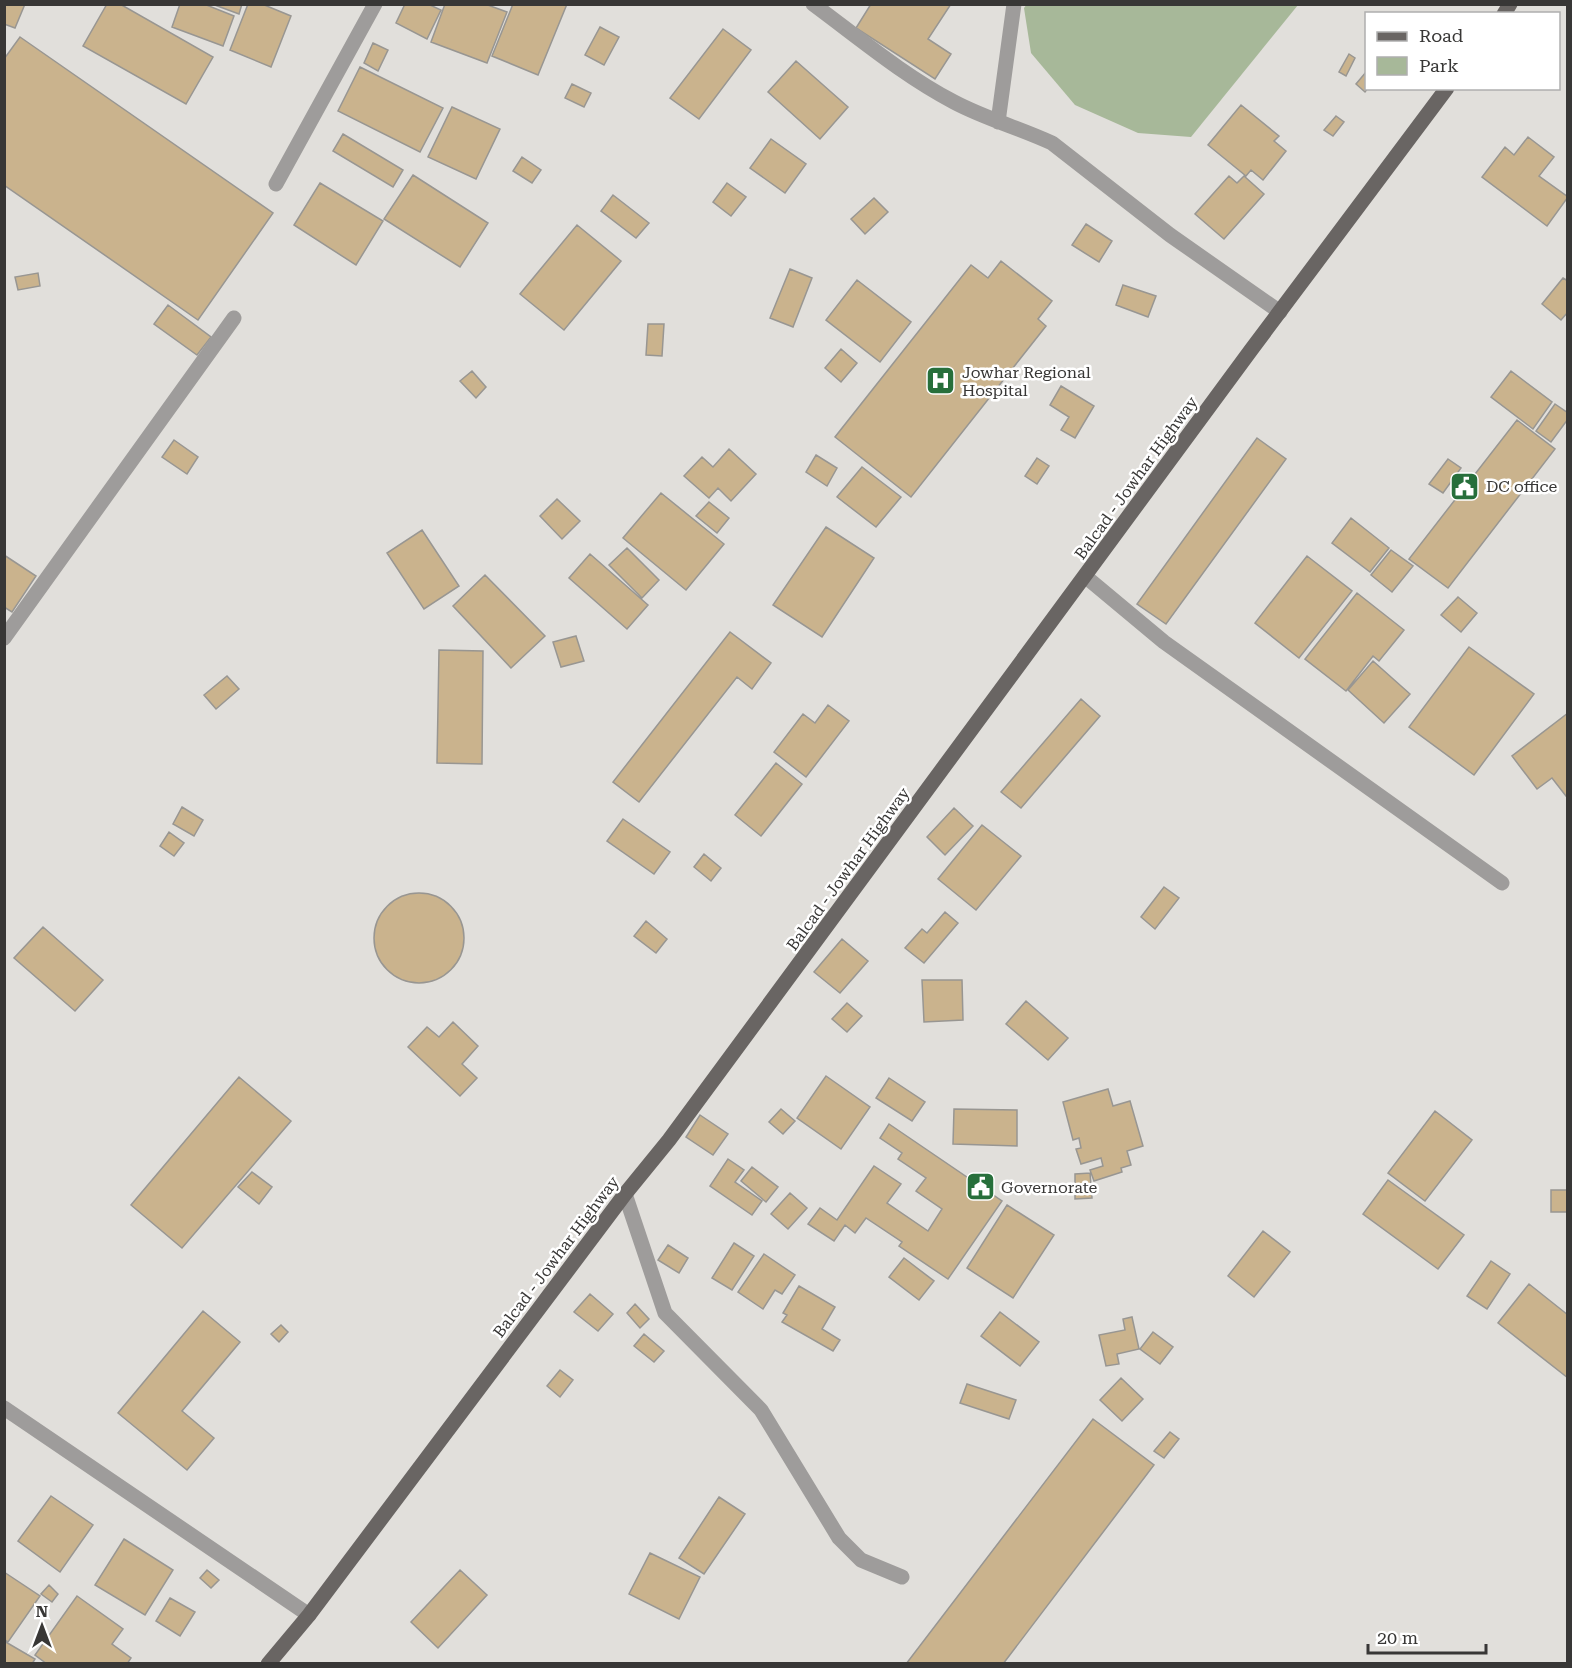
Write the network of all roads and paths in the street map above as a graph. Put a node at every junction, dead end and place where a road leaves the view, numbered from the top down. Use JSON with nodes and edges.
{"nodes":[{"id":1,"x":375,"y":4,"type":"edge"},
{"id":2,"x":813,"y":4,"type":"edge"},
{"id":3,"x":1014,"y":4,"type":"edge"},
{"id":4,"x":1446,"y":90,"type":"edge"},
{"id":5,"x":998,"y":122,"type":"junction"},
{"id":6,"x":276,"y":184,"type":"dead end"},
{"id":7,"x":1280,"y":312,"type":"junction"},
{"id":8,"x":234,"y":318,"type":"dead end"},
{"id":9,"x":1086,"y":577,"type":"junction"},
{"id":10,"x":4,"y":638,"type":"edge"},
{"id":11,"x":1502,"y":883,"type":"dead end"},
{"id":12,"x":625,"y":1194,"type":"junction"},
{"id":13,"x":4,"y":1408,"type":"edge"},
{"id":14,"x":902,"y":1577,"type":"dead end"},
{"id":15,"x":309,"y":1615,"type":"junction"},
{"id":16,"x":268,"y":1664,"type":"edge"}],
"edges":[{"from":1,"to":6,"type":"street"},
{"from":2,"to":5,"type":"street"},
{"from":3,"to":5,"type":"street"},
{"from":4,"to":7,"type":"main road","name":"Balcad - Jowhar Highway"},
{"from":5,"to":7,"type":"street"},
{"from":7,"to":9,"type":"main road","name":"Balcad - Jowhar Highway"},
{"from":8,"to":10,"type":"street"},
{"from":9,"to":11,"type":"street"},
{"from":9,"to":12,"type":"main road","name":"Balcad - Jowhar Highway"},
{"from":12,"to":14,"type":"street"},
{"from":12,"to":15,"type":"main road","name":"Balcad - Jowhar Highway"},
{"from":13,"to":15,"type":"street"},
{"from":15,"to":16,"type":"main road","name":"Balcad - Jowhar Highway"}]}
